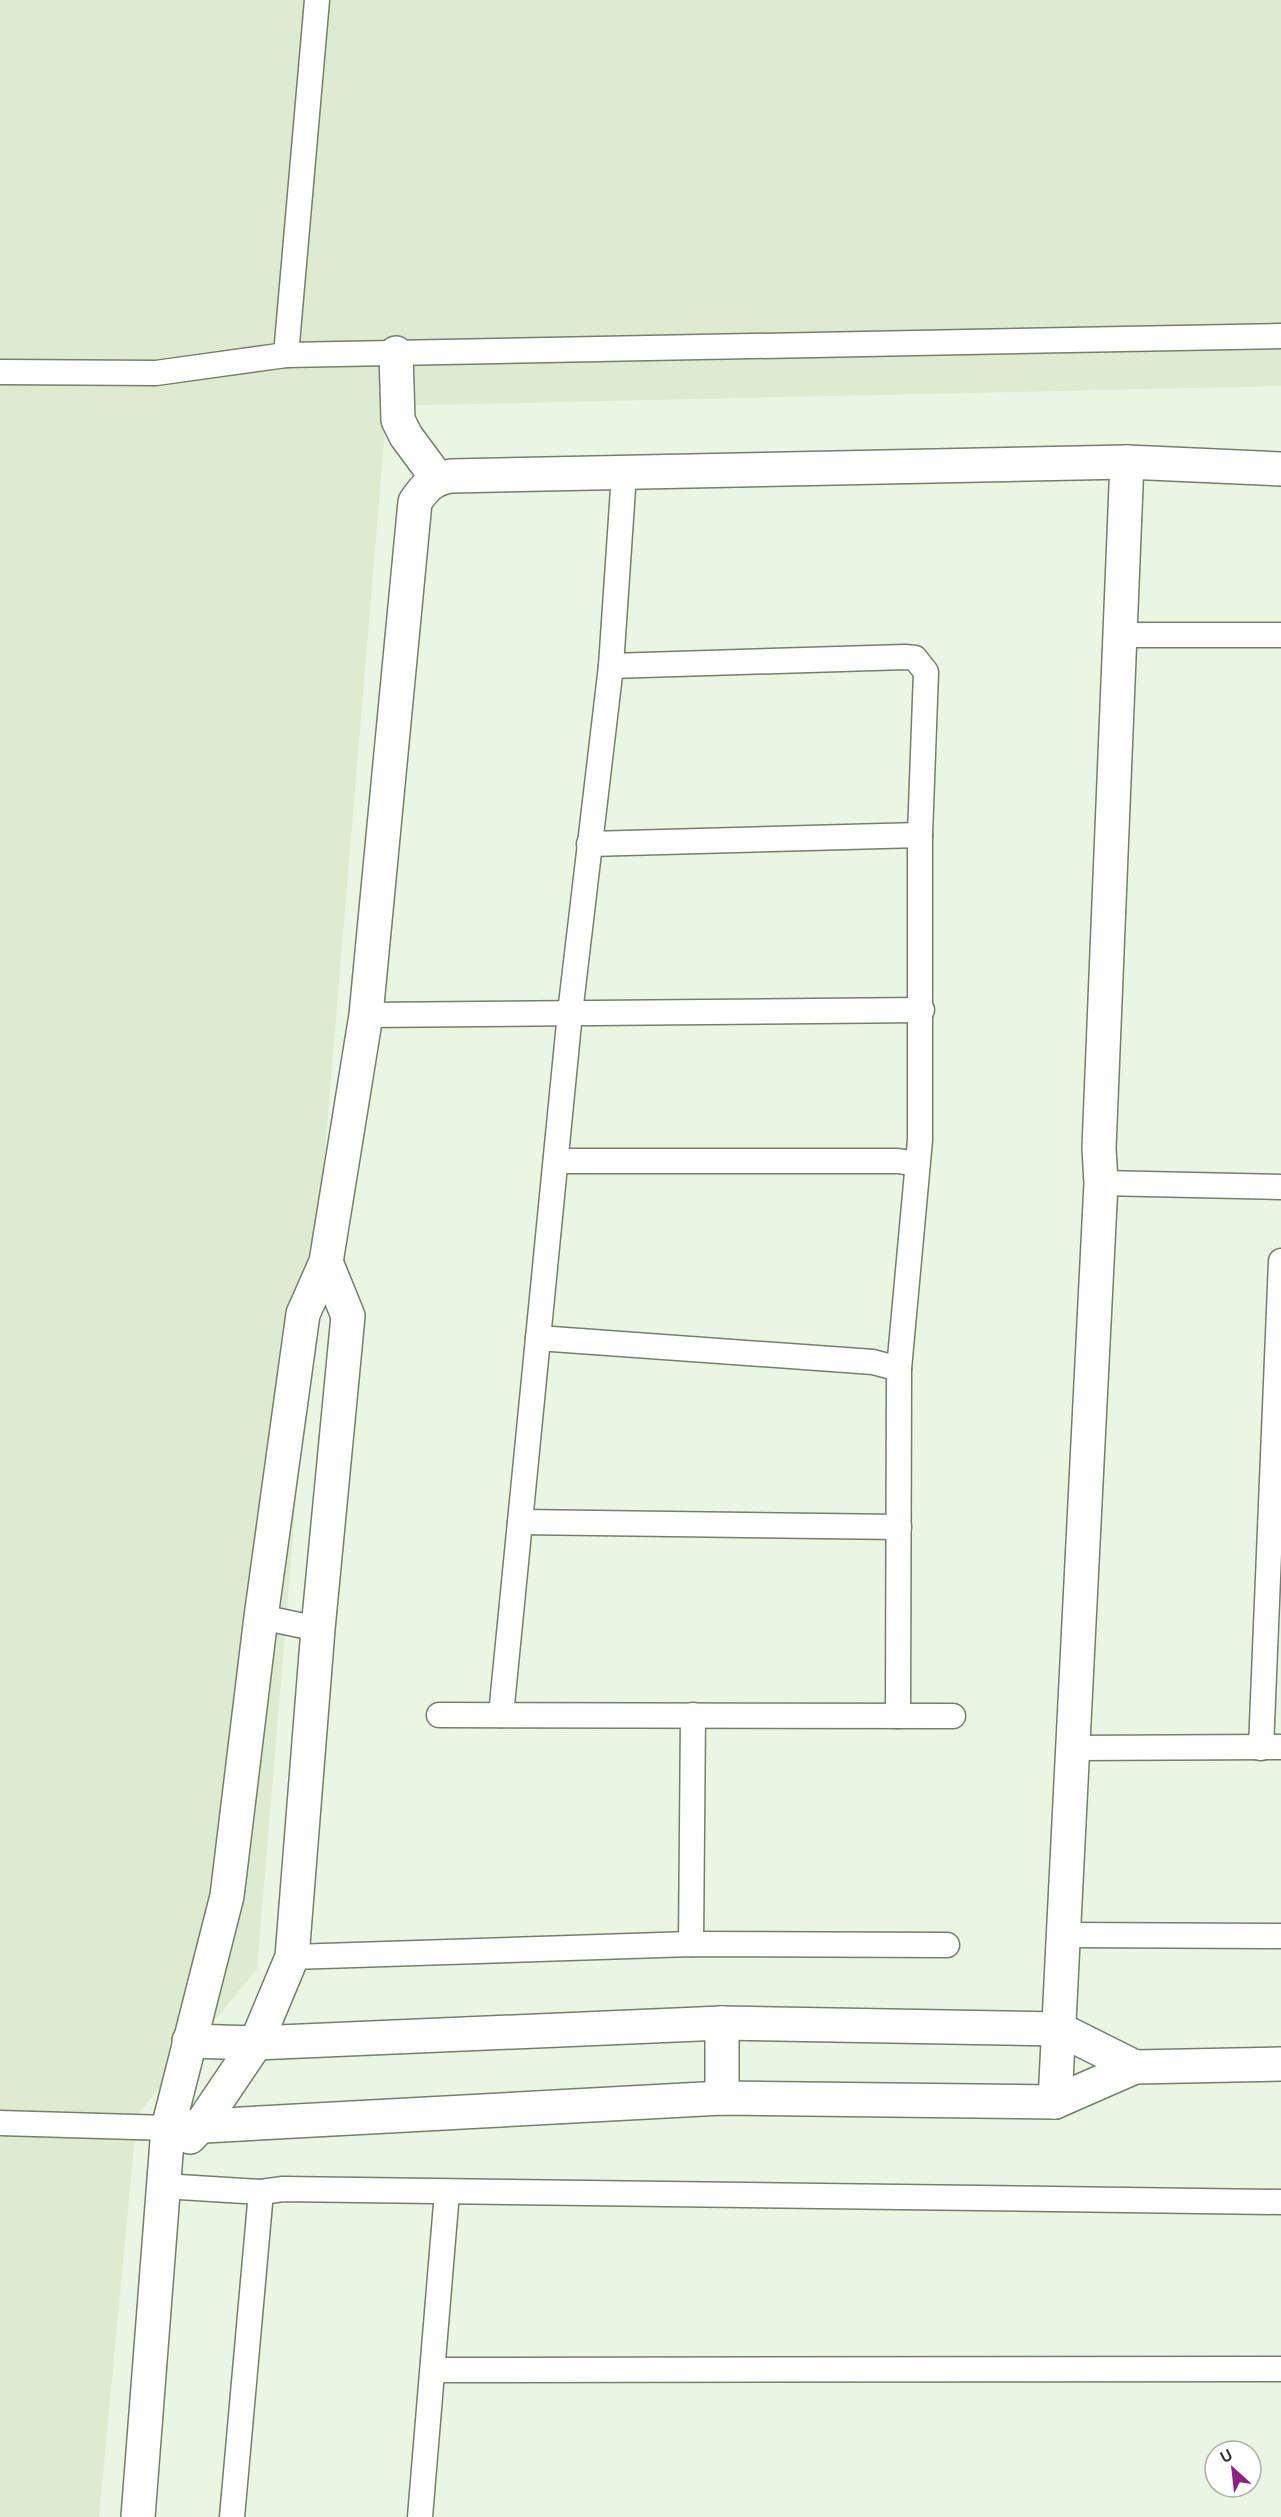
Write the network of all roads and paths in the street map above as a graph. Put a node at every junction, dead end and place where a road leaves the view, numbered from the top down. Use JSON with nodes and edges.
{"nodes":[{"id":1,"x":317,"y":0,"type":"edge"},
{"id":2,"x":1281,"y":336,"type":"edge"},
{"id":3,"x":396,"y":353,"type":"junction"},
{"id":4,"x":286,"y":355,"type":"junction"},
{"id":5,"x":0,"y":372,"type":"edge"},
{"id":6,"x":1127,"y":462,"type":"junction"},
{"id":7,"x":1281,"y":469,"type":"edge"},
{"id":8,"x":624,"y":474,"type":"junction"},
{"id":9,"x":437,"y":478,"type":"junction"},
{"id":10,"x":1121,"y":635,"type":"junction"},
{"id":11,"x":1281,"y":635,"type":"edge"},
{"id":12,"x":611,"y":666,"type":"junction"},
{"id":13,"x":920,"y":835,"type":"junction"},
{"id":14,"x":589,"y":844,"type":"junction"},
{"id":15,"x":922,"y":1010,"type":"junction"},
{"id":16,"x":570,"y":1013,"type":"junction"},
{"id":17,"x":366,"y":1015,"type":"junction"},
{"id":18,"x":555,"y":1161,"type":"junction"},
{"id":19,"x":917,"y":1164,"type":"junction"},
{"id":20,"x":1101,"y":1183,"type":"junction"},
{"id":21,"x":1281,"y":1187,"type":"edge"},
{"id":22,"x":1281,"y":1261,"type":"edge"},
{"id":23,"x":326,"y":1262,"type":"junction"},
{"id":24,"x":538,"y":1338,"type":"junction"},
{"id":25,"x":898,"y":1369,"type":"junction"},
{"id":26,"x":1278,"y":1413,"type":"edge"},
{"id":27,"x":520,"y":1522,"type":"junction"},
{"id":28,"x":899,"y":1527,"type":"junction"},
{"id":29,"x":1275,"y":1578,"type":"edge"},
{"id":30,"x":261,"y":1617,"type":"junction"},
{"id":31,"x":318,"y":1629,"type":"junction"},
{"id":32,"x":439,"y":1715,"type":"dead end"},
{"id":33,"x":501,"y":1715,"type":"junction"},
{"id":34,"x":693,"y":1715,"type":"junction"},
{"id":35,"x":898,"y":1716,"type":"junction"},
{"id":36,"x":953,"y":1716,"type":"dead end"},
{"id":37,"x":1073,"y":1748,"type":"junction"},
{"id":38,"x":1271,"y":1748,"type":"edge"},
{"id":39,"x":1064,"y":1935,"type":"junction"},
{"id":40,"x":1281,"y":1936,"type":"edge"},
{"id":41,"x":691,"y":1944,"type":"junction"},
{"id":42,"x":947,"y":1945,"type":"dead end"},
{"id":43,"x":292,"y":1957,"type":"junction"},
{"id":44,"x":722,"y":2023,"type":"junction"},
{"id":45,"x":1059,"y":2029,"type":"junction"},
{"id":46,"x":189,"y":2041,"type":"junction"},
{"id":47,"x":256,"y":2043,"type":"junction"},
{"id":48,"x":1281,"y":2064,"type":"edge"},
{"id":49,"x":1136,"y":2067,"type":"junction"},
{"id":50,"x":722,"y":2098,"type":"junction"},
{"id":51,"x":1055,"y":2102,"type":"junction"},
{"id":52,"x":0,"y":2123,"type":"edge"},
{"id":53,"x":200,"y":2126,"type":"junction"},
{"id":54,"x":168,"y":2128,"type":"junction"},
{"id":55,"x":164,"y":2174,"type":"junction"},
{"id":56,"x":261,"y":2192,"type":"junction"},
{"id":57,"x":447,"y":2192,"type":"junction"},
{"id":58,"x":1281,"y":2202,"type":"edge"},
{"id":59,"x":1281,"y":2369,"type":"edge"},
{"id":60,"x":433,"y":2370,"type":"junction"},
{"id":61,"x":138,"y":2517,"type":"edge"},
{"id":62,"x":232,"y":2517,"type":"edge"},
{"id":63,"x":420,"y":2517,"type":"edge"}],
"edges":[{"from":1,"to":4,"type":"lane"},
{"from":2,"to":3,"type":"lane"},
{"from":3,"to":4,"type":"lane"},
{"from":3,"to":9,"type":"street"},
{"from":4,"to":5,"type":"lane"},
{"from":6,"to":7,"type":"street"},
{"from":6,"to":8,"type":"street"},
{"from":6,"to":10,"type":"street"},
{"from":8,"to":9,"type":"street"},
{"from":8,"to":12,"type":"lane"},
{"from":9,"to":17,"type":"street"},
{"from":10,"to":11,"type":"lane"},
{"from":10,"to":20,"type":"street"},
{"from":12,"to":13,"type":"lane"},
{"from":12,"to":14,"type":"lane"},
{"from":13,"to":14,"type":"lane"},
{"from":13,"to":15,"type":"lane"},
{"from":14,"to":16,"type":"lane"},
{"from":15,"to":16,"type":"lane"},
{"from":15,"to":19,"type":"lane"},
{"from":16,"to":17,"type":"lane"},
{"from":16,"to":18,"type":"lane"},
{"from":17,"to":23,"type":"street"},
{"from":18,"to":19,"type":"lane"},
{"from":18,"to":24,"type":"lane"},
{"from":19,"to":25,"type":"lane"},
{"from":20,"to":21,"type":"lane"},
{"from":20,"to":37,"type":"street"},
{"from":22,"to":26,"type":"lane"},
{"from":23,"to":30,"type":"street"},
{"from":23,"to":31,"type":"street"},
{"from":24,"to":25,"type":"lane"},
{"from":24,"to":27,"type":"lane"},
{"from":25,"to":28,"type":"lane"},
{"from":26,"to":29,"type":"lane"},
{"from":27,"to":28,"type":"lane"},
{"from":27,"to":33,"type":"lane"},
{"from":28,"to":35,"type":"lane"},
{"from":29,"to":38,"type":"lane"},
{"from":30,"to":31,"type":"lane"},
{"from":30,"to":46,"type":"street"},
{"from":31,"to":43,"type":"street"},
{"from":32,"to":33,"type":"lane"},
{"from":33,"to":34,"type":"lane"},
{"from":34,"to":35,"type":"lane"},
{"from":34,"to":41,"type":"lane"},
{"from":35,"to":36,"type":"lane"},
{"from":37,"to":38,"type":"lane"},
{"from":37,"to":39,"type":"street"},
{"from":39,"to":40,"type":"lane"},
{"from":39,"to":45,"type":"street"},
{"from":41,"to":42,"type":"lane"},
{"from":41,"to":43,"type":"lane"},
{"from":43,"to":47,"type":"street"},
{"from":44,"to":45,"type":"street"},
{"from":44,"to":47,"type":"street"},
{"from":44,"to":50,"type":"street"},
{"from":45,"to":49,"type":"street"},
{"from":45,"to":51,"type":"street"},
{"from":46,"to":47,"type":"street"},
{"from":46,"to":54,"type":"street"},
{"from":47,"to":53,"type":"street"},
{"from":48,"to":49,"type":"street"},
{"from":49,"to":51,"type":"street"},
{"from":50,"to":51,"type":"street"},
{"from":50,"to":53,"type":"street"},
{"from":52,"to":54,"type":"lane"},
{"from":53,"to":54,"type":"street"},
{"from":53,"to":55,"type":"street"},
{"from":54,"to":55,"type":"street"},
{"from":55,"to":56,"type":"lane"},
{"from":55,"to":61,"type":"street"},
{"from":56,"to":57,"type":"lane"},
{"from":56,"to":62,"type":"lane"},
{"from":57,"to":58,"type":"lane"},
{"from":57,"to":60,"type":"lane"},
{"from":59,"to":60,"type":"lane"},
{"from":60,"to":63,"type":"lane"}]}
